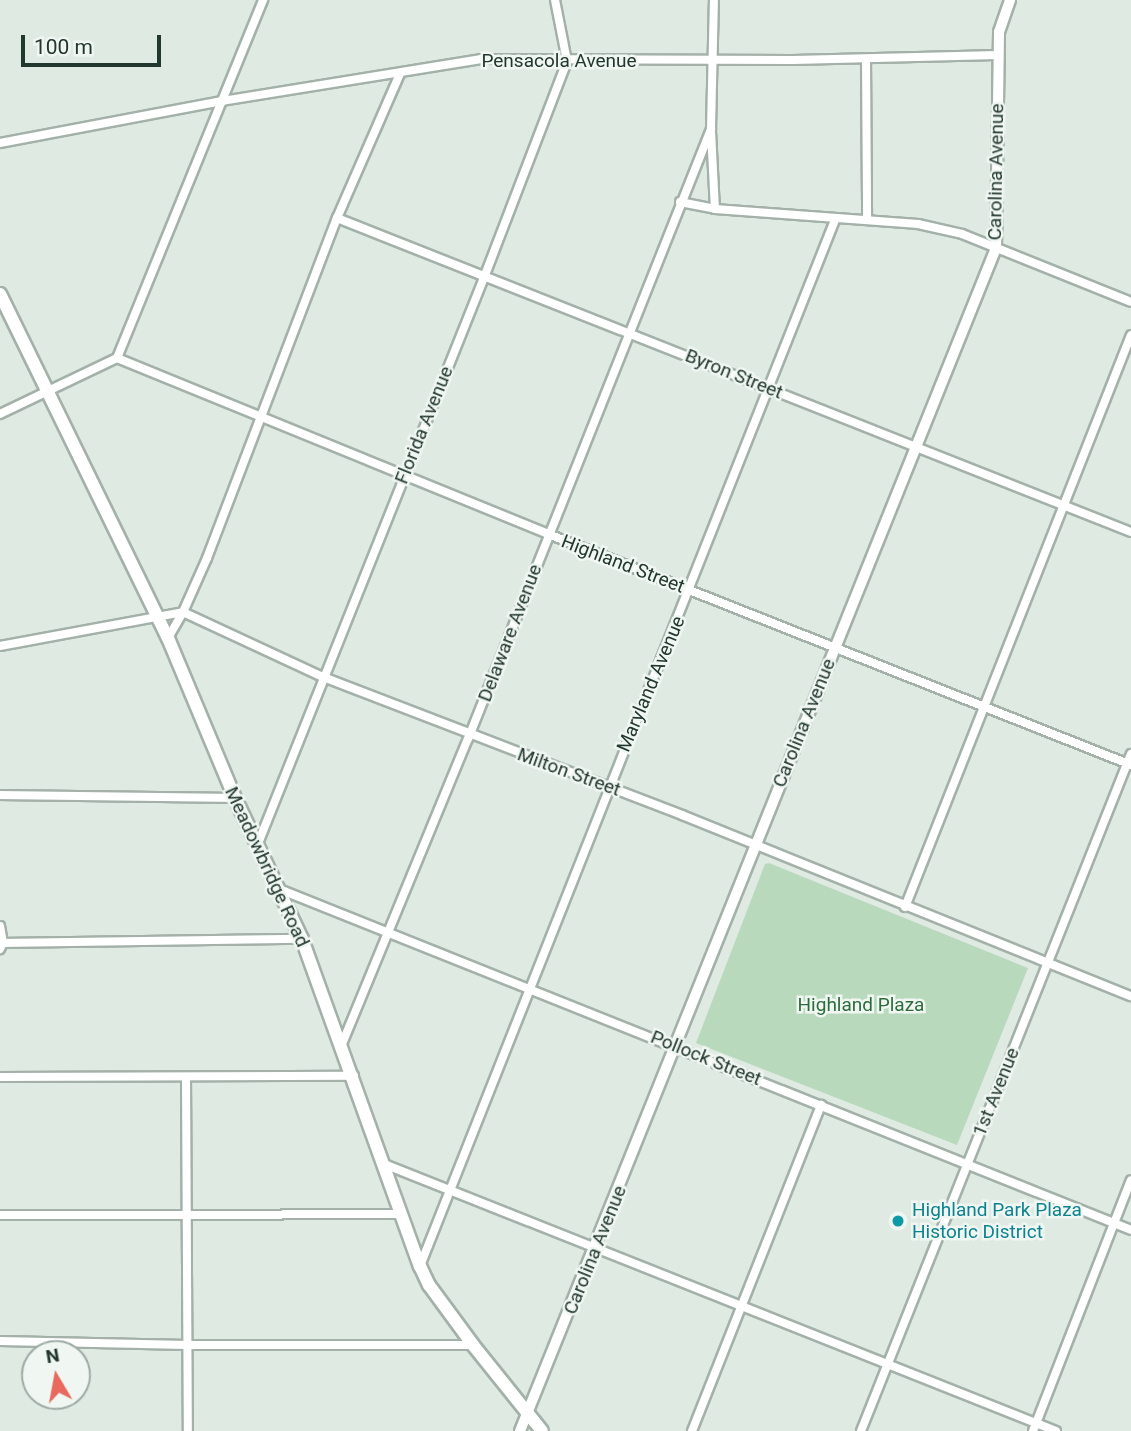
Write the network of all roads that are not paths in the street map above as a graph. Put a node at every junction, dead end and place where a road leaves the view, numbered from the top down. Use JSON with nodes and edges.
{"nodes":[{"id":1,"x":263,"y":0,"type":"edge"},
{"id":2,"x":555,"y":0,"type":"edge"},
{"id":3,"x":714,"y":0,"type":"edge"},
{"id":4,"x":1010,"y":0,"type":"edge"},
{"id":5,"x":998,"y":55,"type":"junction"},
{"id":6,"x":713,"y":59,"type":"junction"},
{"id":7,"x":866,"y":59,"type":"junction"},
{"id":8,"x":567,"y":61,"type":"junction"},
{"id":9,"x":400,"y":74,"type":"junction"},
{"id":10,"x":222,"y":101,"type":"junction"},
{"id":11,"x":711,"y":129,"type":"junction"},
{"id":12,"x":0,"y":143,"type":"edge"},
{"id":13,"x":680,"y":202,"type":"junction"},
{"id":14,"x":715,"y":209,"type":"junction"},
{"id":15,"x":337,"y":218,"type":"junction"},
{"id":16,"x":835,"y":220,"type":"junction"},
{"id":17,"x":867,"y":220,"type":"junction"},
{"id":18,"x":996,"y":248,"type":"junction"},
{"id":19,"x":485,"y":275,"type":"junction"},
{"id":20,"x":0,"y":294,"type":"edge"},
{"id":21,"x":1131,"y":302,"type":"edge"},
{"id":22,"x":629,"y":334,"type":"junction"},
{"id":23,"x":1131,"y":335,"type":"edge"},
{"id":24,"x":117,"y":358,"type":"junction"},
{"id":25,"x":768,"y":388,"type":"junction"},
{"id":26,"x":45,"y":392,"type":"junction"},
{"id":27,"x":0,"y":414,"type":"edge"},
{"id":28,"x":262,"y":417,"type":"junction"},
{"id":29,"x":915,"y":447,"type":"junction"},
{"id":30,"x":404,"y":474,"type":"junction"},
{"id":31,"x":1064,"y":503,"type":"junction"},
{"id":32,"x":1131,"y":532,"type":"edge"},
{"id":33,"x":548,"y":534,"type":"junction"},
{"id":34,"x":690,"y":590,"type":"junction"},
{"id":35,"x":183,"y":612,"type":"junction"},
{"id":36,"x":156,"y":615,"type":"junction"},
{"id":37,"x":168,"y":638,"type":"junction"},
{"id":38,"x":0,"y":646,"type":"edge"},
{"id":39,"x":834,"y":646,"type":"junction"},
{"id":40,"x":323,"y":677,"type":"junction"},
{"id":41,"x":983,"y":706,"type":"junction"},
{"id":42,"x":470,"y":735,"type":"junction"},
{"id":43,"x":1131,"y":754,"type":"edge"},
{"id":44,"x":1129,"y":764,"type":"edge"},
{"id":45,"x":608,"y":786,"type":"junction"},
{"id":46,"x":0,"y":796,"type":"edge"},
{"id":47,"x":235,"y":799,"type":"junction"},
{"id":48,"x":257,"y":846,"type":"junction"},
{"id":49,"x":755,"y":846,"type":"junction"},
{"id":50,"x":279,"y":889,"type":"junction"},
{"id":51,"x":905,"y":907,"type":"junction"},
{"id":52,"x":0,"y":926,"type":"edge"},
{"id":53,"x":387,"y":933,"type":"junction"},
{"id":54,"x":302,"y":939,"type":"junction"},
{"id":55,"x":1,"y":945,"type":"edge"},
{"id":56,"x":1048,"y":963,"type":"junction"},
{"id":57,"x":529,"y":987,"type":"junction"},
{"id":58,"x":1131,"y":996,"type":"edge"},
{"id":59,"x":342,"y":1044,"type":"junction"},
{"id":60,"x":675,"y":1046,"type":"junction"},
{"id":61,"x":354,"y":1076,"type":"junction"},
{"id":62,"x":0,"y":1077,"type":"edge"},
{"id":63,"x":186,"y":1077,"type":"junction"},
{"id":64,"x":821,"y":1105,"type":"junction"},
{"id":65,"x":968,"y":1163,"type":"junction"},
{"id":66,"x":384,"y":1164,"type":"junction"},
{"id":67,"x":1131,"y":1180,"type":"edge"},
{"id":68,"x":450,"y":1190,"type":"junction"},
{"id":69,"x":188,"y":1214,"type":"junction"},
{"id":70,"x":402,"y":1214,"type":"junction"},
{"id":71,"x":0,"y":1215,"type":"edge"},
{"id":72,"x":1114,"y":1222,"type":"junction"},
{"id":73,"x":1131,"y":1230,"type":"edge"},
{"id":74,"x":596,"y":1247,"type":"junction"},
{"id":75,"x":420,"y":1266,"type":"junction"},
{"id":76,"x":741,"y":1306,"type":"junction"},
{"id":77,"x":0,"y":1341,"type":"edge"},
{"id":78,"x":188,"y":1345,"type":"junction"},
{"id":79,"x":473,"y":1345,"type":"junction"},
{"id":80,"x":888,"y":1364,"type":"junction"},
{"id":81,"x":529,"y":1414,"type":"junction"},
{"id":82,"x":1035,"y":1427,"type":"edge"},
{"id":83,"x":188,"y":1431,"type":"edge"},
{"id":84,"x":520,"y":1431,"type":"edge"},
{"id":85,"x":542,"y":1431,"type":"edge"},
{"id":86,"x":692,"y":1431,"type":"edge"},
{"id":87,"x":861,"y":1431,"type":"edge"},
{"id":88,"x":1056,"y":1431,"type":"edge"}],
"edges":[{"from":1,"to":10,"type":"street"},
{"from":2,"to":8,"type":"street"},
{"from":3,"to":6,"type":"street","name":"Delaware Avenue"},
{"from":4,"to":5,"type":"street","name":"Carolina Avenue"},
{"from":5,"to":7,"type":"street","name":"Pensacola Avenue"},
{"from":5,"to":18,"type":"street","name":"Carolina Avenue"},
{"from":6,"to":7,"type":"street","name":"Pensacola Avenue"},
{"from":6,"to":8,"type":"street","name":"Pensacola Avenue"},
{"from":6,"to":11,"type":"street","name":"Delaware Avenue"},
{"from":7,"to":17,"type":"street"},
{"from":8,"to":9,"type":"street","name":"Pensacola Avenue"},
{"from":8,"to":19,"type":"street","name":"Florida Avenue"},
{"from":9,"to":10,"type":"street","name":"Pensacola Avenue"},
{"from":9,"to":15,"type":"street"},
{"from":10,"to":12,"type":"street","name":"Pensacola Avenue"},
{"from":10,"to":24,"type":"street"},
{"from":11,"to":13,"type":"street","name":"Delaware Avenue"},
{"from":11,"to":14,"type":"street"},
{"from":13,"to":14,"type":"street"},
{"from":13,"to":22,"type":"street","name":"Delaware Avenue"},
{"from":14,"to":16,"type":"street"},
{"from":15,"to":19,"type":"street","name":"Byron Street"},
{"from":15,"to":28,"type":"street"},
{"from":16,"to":17,"type":"street"},
{"from":16,"to":25,"type":"street","name":"Maryland Avenue"},
{"from":17,"to":18,"type":"street"},
{"from":18,"to":21,"type":"street"},
{"from":18,"to":29,"type":"street","name":"Carolina Avenue"},
{"from":19,"to":22,"type":"street","name":"Byron Street"},
{"from":19,"to":30,"type":"street","name":"Florida Avenue"},
{"from":20,"to":26,"type":"main road","name":"Meadowbridge Road"},
{"from":22,"to":25,"type":"street","name":"Byron Street"},
{"from":22,"to":33,"type":"street","name":"Delaware Avenue"},
{"from":23,"to":31,"type":"street"},
{"from":24,"to":26,"type":"street"},
{"from":24,"to":28,"type":"street","name":"Highland Street"},
{"from":25,"to":29,"type":"street","name":"Byron Street"},
{"from":25,"to":34,"type":"street","name":"Maryland Avenue"},
{"from":26,"to":27,"type":"street"},
{"from":26,"to":36,"type":"main road","name":"Meadowbridge Road"},
{"from":28,"to":30,"type":"street","name":"Highland Street"},
{"from":28,"to":35,"type":"street"},
{"from":29,"to":31,"type":"street","name":"Byron Street"},
{"from":29,"to":39,"type":"street","name":"Carolina Avenue"},
{"from":30,"to":33,"type":"street","name":"Highland Street"},
{"from":30,"to":40,"type":"street","name":"Florida Avenue"},
{"from":31,"to":32,"type":"street","name":"Byron Street"},
{"from":31,"to":41,"type":"street"},
{"from":33,"to":34,"type":"street","name":"Highland Street"},
{"from":33,"to":42,"type":"street","name":"Delaware Avenue"},
{"from":34,"to":39,"type":"street","name":"Highland Street"},
{"from":34,"to":45,"type":"street","name":"Maryland Avenue"},
{"from":35,"to":36,"type":"street"},
{"from":35,"to":37,"type":"street"},
{"from":35,"to":40,"type":"street","name":"Milton Street"},
{"from":36,"to":37,"type":"main road","name":"Meadowbridge Road"},
{"from":36,"to":38,"type":"street"},
{"from":37,"to":47,"type":"main road","name":"Meadowbridge Road"},
{"from":39,"to":41,"type":"street","name":"Highland Street"},
{"from":39,"to":49,"type":"street","name":"Carolina Avenue"},
{"from":40,"to":42,"type":"street","name":"Milton Street"},
{"from":40,"to":48,"type":"street","name":"Florida Avenue"},
{"from":41,"to":44,"type":"street","name":"Highland Street"},
{"from":41,"to":51,"type":"street"},
{"from":42,"to":45,"type":"street","name":"Milton Street"},
{"from":42,"to":53,"type":"street","name":"Delaware Avenue"},
{"from":43,"to":44,"type":"street","name":"1st Avenue"},
{"from":44,"to":56,"type":"street","name":"1st Avenue"},
{"from":45,"to":49,"type":"street","name":"Milton Street"},
{"from":45,"to":57,"type":"street","name":"Maryland Avenue"},
{"from":46,"to":47,"type":"street"},
{"from":47,"to":48,"type":"main road","name":"Meadowbridge Road"},
{"from":48,"to":50,"type":"main road","name":"Meadowbridge Road"},
{"from":49,"to":51,"type":"street","name":"Milton Street"},
{"from":49,"to":60,"type":"street","name":"Carolina Avenue"},
{"from":50,"to":53,"type":"street","name":"Pollock Street"},
{"from":50,"to":54,"type":"main road","name":"Meadowbridge Road"},
{"from":51,"to":56,"type":"street","name":"Milton Street"},
{"from":52,"to":55,"type":"street"},
{"from":53,"to":57,"type":"street","name":"Pollock Street"},
{"from":53,"to":59,"type":"street","name":"Delaware Avenue"},
{"from":54,"to":55,"type":"street"},
{"from":54,"to":59,"type":"main road","name":"Meadowbridge Road"},
{"from":56,"to":58,"type":"street","name":"Milton Street"},
{"from":56,"to":65,"type":"street","name":"1st Avenue"},
{"from":57,"to":60,"type":"street","name":"Pollock Street"},
{"from":57,"to":68,"type":"street","name":"Maryland Avenue"},
{"from":59,"to":61,"type":"main road","name":"Meadowbridge Road"},
{"from":60,"to":64,"type":"street","name":"Pollock Street"},
{"from":60,"to":74,"type":"street","name":"Carolina Avenue"},
{"from":61,"to":63,"type":"street"},
{"from":61,"to":66,"type":"main road","name":"Meadowbridge Road"},
{"from":62,"to":63,"type":"street"},
{"from":63,"to":69,"type":"street"},
{"from":64,"to":65,"type":"street","name":"Pollock Street"},
{"from":64,"to":76,"type":"street"},
{"from":65,"to":72,"type":"street","name":"Pollock Street"},
{"from":65,"to":80,"type":"street","name":"1st Avenue"},
{"from":66,"to":68,"type":"street"},
{"from":66,"to":70,"type":"main road","name":"Meadowbridge Road"},
{"from":67,"to":72,"type":"street"},
{"from":68,"to":74,"type":"street"},
{"from":68,"to":75,"type":"street","name":"Maryland Avenue"},
{"from":69,"to":70,"type":"street"},
{"from":69,"to":71,"type":"street"},
{"from":69,"to":78,"type":"street"},
{"from":70,"to":75,"type":"main road","name":"Meadowbridge Road"},
{"from":72,"to":73,"type":"street","name":"Pollock Street"},
{"from":72,"to":82,"type":"street"},
{"from":74,"to":76,"type":"street"},
{"from":74,"to":81,"type":"street","name":"Carolina Avenue"},
{"from":75,"to":79,"type":"main road","name":"Meadowbridge Road"},
{"from":76,"to":80,"type":"street"},
{"from":76,"to":86,"type":"street"},
{"from":77,"to":78,"type":"street"},
{"from":78,"to":79,"type":"street"},
{"from":78,"to":83,"type":"street"},
{"from":79,"to":81,"type":"main road","name":"Meadowbridge Road"},
{"from":80,"to":82,"type":"street"},
{"from":80,"to":87,"type":"street","name":"1st Avenue"},
{"from":81,"to":84,"type":"street","name":"Carolina Avenue"},
{"from":81,"to":85,"type":"main road","name":"Meadowbridge Road"},
{"from":82,"to":88,"type":"street"}]}
